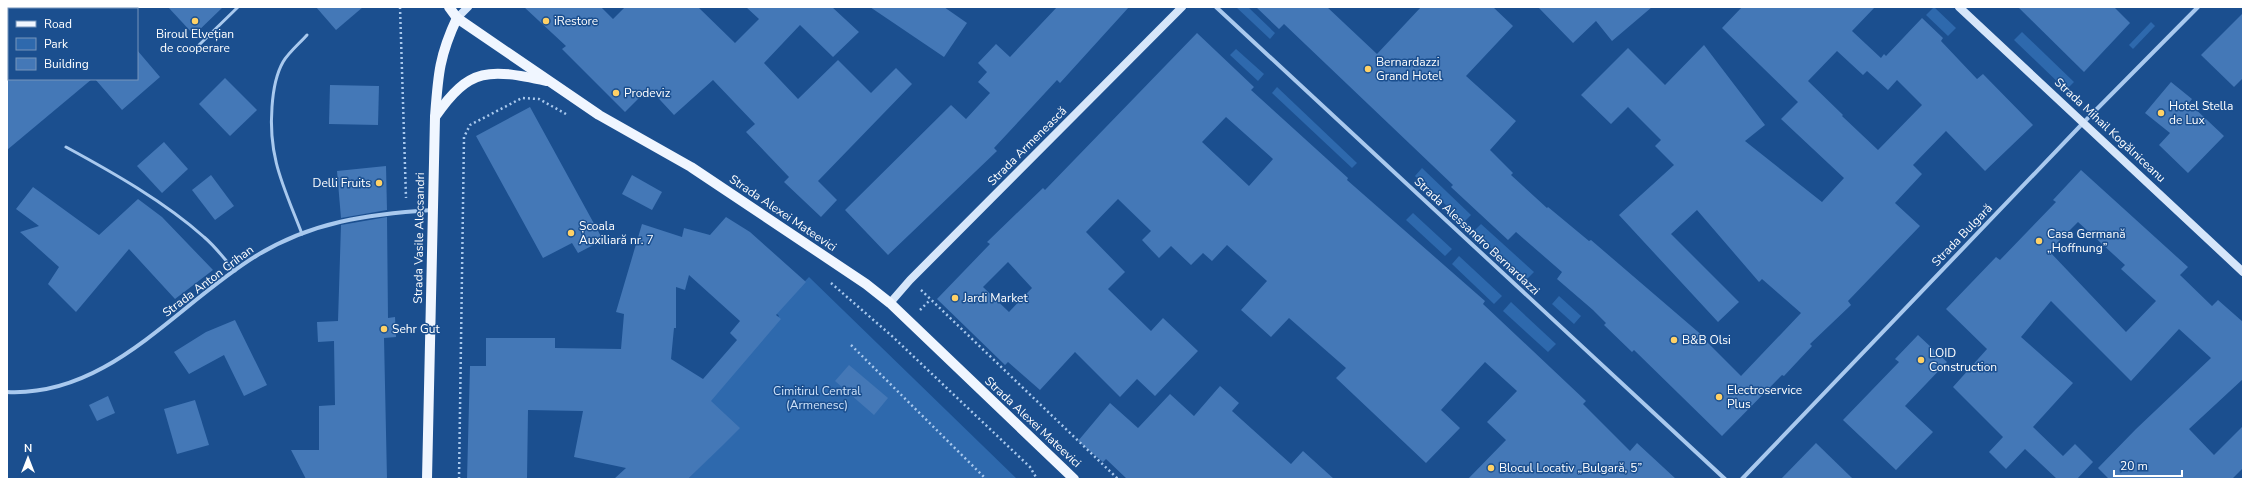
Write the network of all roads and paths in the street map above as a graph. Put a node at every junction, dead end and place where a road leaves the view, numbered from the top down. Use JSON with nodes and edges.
{"nodes":[{"id":1,"x":238,"y":7,"type":"edge"},
{"id":2,"x":400,"y":7,"type":"edge"},
{"id":3,"x":449,"y":7,"type":"edge"},
{"id":4,"x":468,"y":7,"type":"edge"},
{"id":5,"x":1182,"y":7,"type":"edge"},
{"id":6,"x":1216,"y":7,"type":"edge"},
{"id":7,"x":1959,"y":7,"type":"edge"},
{"id":8,"x":2198,"y":7,"type":"edge"},
{"id":9,"x":457,"y":18,"type":"junction"},
{"id":10,"x":307,"y":35,"type":"dead end"},
{"id":11,"x":199,"y":45,"type":"dead end"},
{"id":12,"x":551,"y":81,"type":"junction"},
{"id":13,"x":435,"y":117,"type":"junction"},
{"id":14,"x":573,"y":118,"type":"dead end"},
{"id":15,"x":2084,"y":122,"type":"junction"},
{"id":16,"x":66,"y":147,"type":"dead end"},
{"id":17,"x":432,"y":210,"type":"junction"},
{"id":18,"x":406,"y":211,"type":"junction"},
{"id":19,"x":302,"y":234,"type":"junction"},
{"id":20,"x":235,"y":271,"type":"junction"},
{"id":21,"x":2243,"y":272,"type":"edge"},
{"id":22,"x":828,"y":280,"type":"dead end"},
{"id":23,"x":921,"y":290,"type":"dead end"},
{"id":24,"x":930,"y":300,"type":"junction"},
{"id":25,"x":890,"y":303,"type":"junction"},
{"id":26,"x":916,"y":314,"type":"dead end"},
{"id":27,"x":851,"y":345,"type":"dead end"},
{"id":28,"x":7,"y":392,"type":"edge"},
{"id":29,"x":427,"y":479,"type":"edge"},
{"id":30,"x":459,"y":479,"type":"edge"},
{"id":31,"x":986,"y":479,"type":"edge"},
{"id":32,"x":1037,"y":479,"type":"edge"},
{"id":33,"x":1074,"y":479,"type":"edge"},
{"id":34,"x":1118,"y":479,"type":"edge"},
{"id":35,"x":1725,"y":479,"type":"edge"},
{"id":36,"x":1742,"y":479,"type":"edge"}],
"edges":[{"from":1,"to":11,"type":"lane"},
{"from":2,"to":18,"type":"path"},
{"from":3,"to":9,"type":"main road","name":"Strada Alexei Mateevici"},
{"from":4,"to":9,"type":"main road","name":"Strada Vasile Alecsandri"},
{"from":5,"to":25,"type":"main road","name":"Strada Armenească"},
{"from":6,"to":35,"type":"street","name":"Strada Alessandro Bernardazzi"},
{"from":7,"to":15,"type":"main road","name":"Strada Mihail Kogălniceanu"},
{"from":8,"to":15,"type":"street","name":"Strada Bulgară"},
{"from":9,"to":12,"type":"main road","name":"Strada Alexei Mateevici"},
{"from":9,"to":13,"type":"main road","name":"Strada Vasile Alecsandri"},
{"from":10,"to":19,"type":"lane"},
{"from":12,"to":13,"type":"main road"},
{"from":12,"to":25,"type":"main road","name":"Strada Alexei Mateevici"},
{"from":13,"to":17,"type":"main road","name":"Strada Vasile Alecsandri"},
{"from":14,"to":30,"type":"path"},
{"from":15,"to":21,"type":"main road","name":"Strada Mihail Kogălniceanu"},
{"from":15,"to":36,"type":"street","name":"Strada Bulgară"},
{"from":16,"to":20,"type":"lane"},
{"from":17,"to":18,"type":"street","name":"Strada Anton Crihan"},
{"from":17,"to":29,"type":"main road","name":"Strada Vasile Alecsandri"},
{"from":18,"to":19,"type":"street","name":"Strada Anton Crihan"},
{"from":19,"to":20,"type":"street","name":"Strada Anton Crihan"},
{"from":20,"to":28,"type":"street","name":"Strada Anton Crihan"},
{"from":22,"to":32,"type":"path"},
{"from":23,"to":24,"type":"path"},
{"from":24,"to":26,"type":"path"},
{"from":24,"to":34,"type":"path"},
{"from":25,"to":33,"type":"main road","name":"Strada Alexei Mateevici"},
{"from":27,"to":31,"type":"path"}]}
